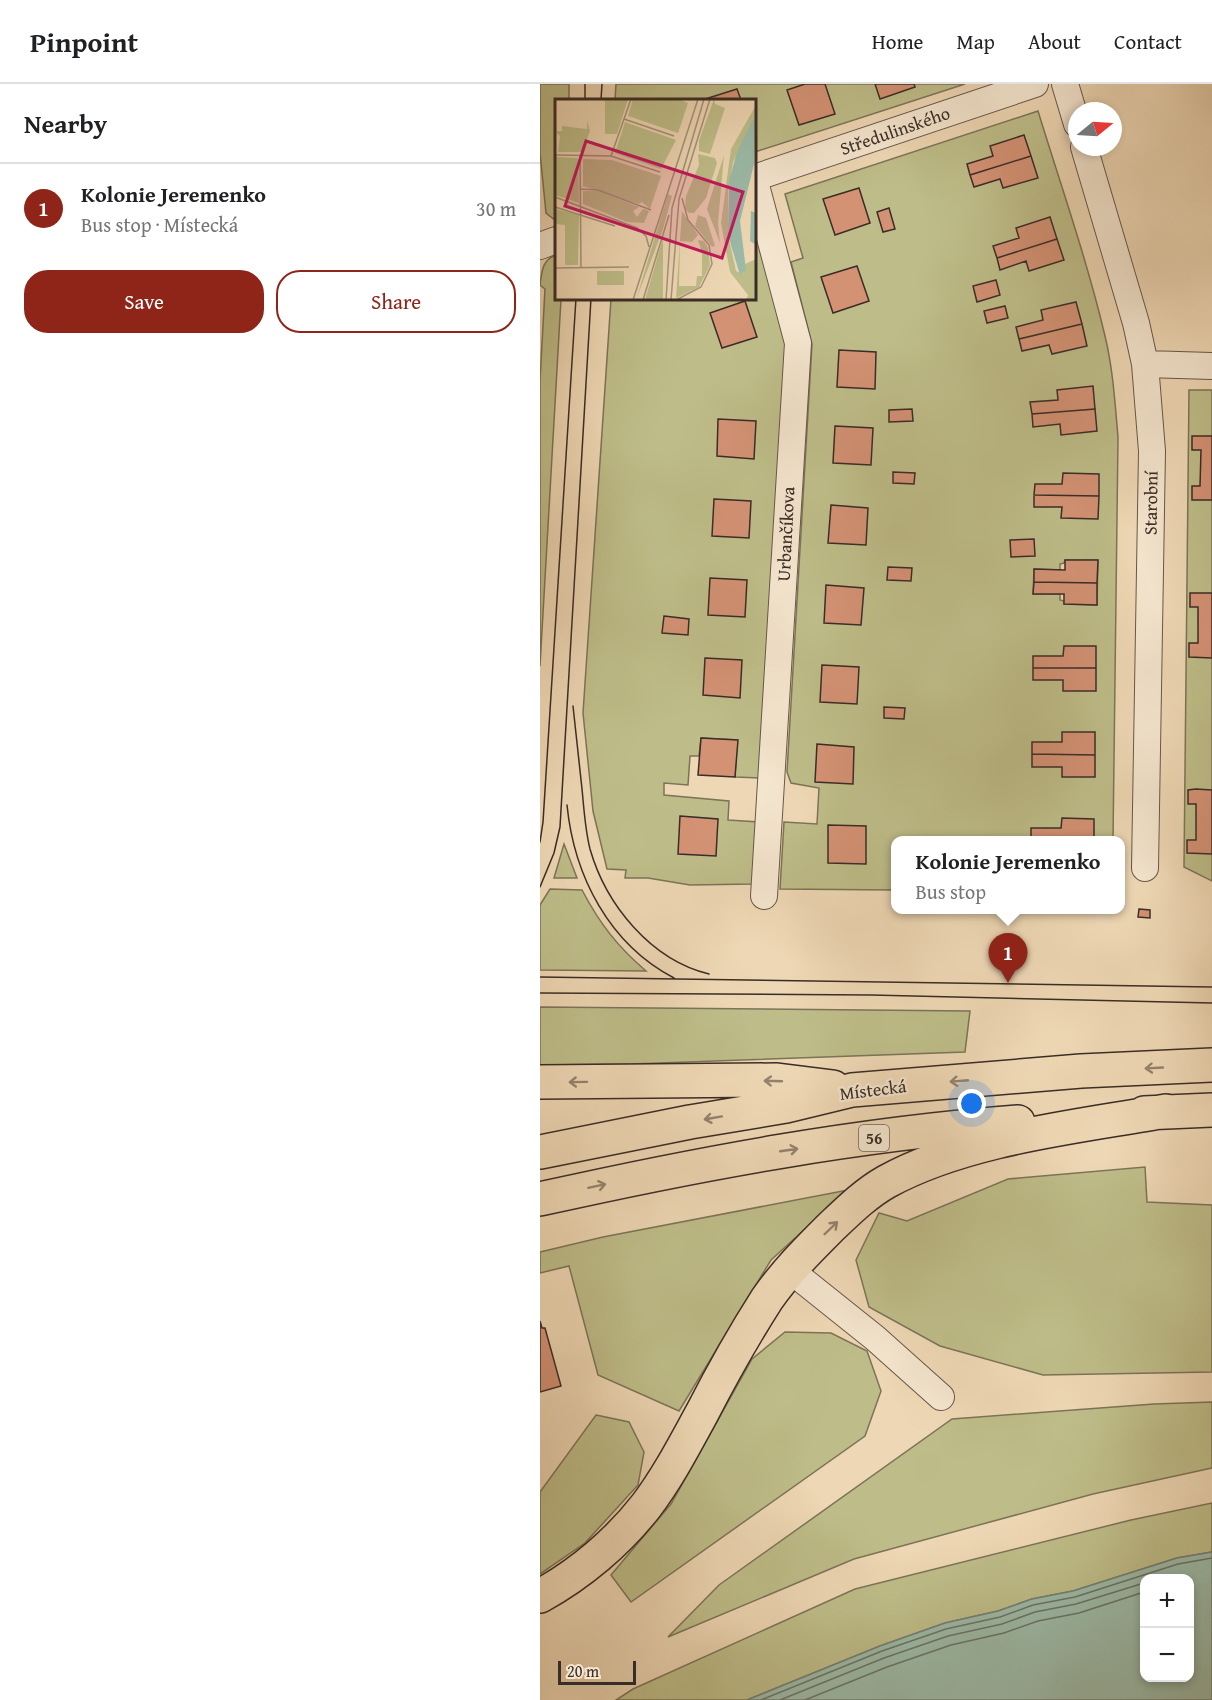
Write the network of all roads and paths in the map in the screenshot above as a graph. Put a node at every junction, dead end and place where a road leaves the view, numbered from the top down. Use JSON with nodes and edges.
{"nodes":[{"id":1,"x":1035,"y":84,"type":"edge"},
{"id":2,"x":1065,"y":84,"type":"edge"},
{"id":3,"x":1070,"y":102,"type":"edge"},
{"id":4,"x":1087,"y":156,"type":"edge"},
{"id":5,"x":756,"y":177,"type":"edge"},
{"id":6,"x":756,"y":186,"type":"edge"},
{"id":7,"x":555,"y":240,"type":"edge"},
{"id":8,"x":540,"y":246,"type":"edge"},
{"id":9,"x":1145,"y":364,"type":"junction"},
{"id":10,"x":1212,"y":366,"type":"edge"},
{"id":11,"x":1145,"y":868,"type":"dead end"},
{"id":12,"x":764,"y":896,"type":"dead end"},
{"id":13,"x":1212,"y":1065,"type":"edge"},
{"id":14,"x":540,"y":1082,"type":"edge"},
{"id":15,"x":852,"y":1090,"type":"junction"},
{"id":16,"x":1212,"y":1110,"type":"edge"},
{"id":17,"x":1166,"y":1111,"type":"junction"},
{"id":18,"x":540,"y":1152,"type":"edge"},
{"id":19,"x":540,"y":1199,"type":"edge"},
{"id":20,"x":790,"y":1270,"type":"junction"},
{"id":21,"x":941,"y":1397,"type":"dead end"},
{"id":22,"x":540,"y":1596,"type":"edge"}],
"edges":[{"from":1,"to":5,"type":"street","name":"Středulinského"},
{"from":2,"to":3,"type":"street"},
{"from":4,"to":9,"type":"street","name":"Starobní"},
{"from":6,"to":12,"type":"street","name":"Urbančíkova"},
{"from":7,"to":8,"type":"street"},
{"from":9,"to":10,"type":"street"},
{"from":9,"to":11,"type":"street","name":"Starobní"},
{"from":13,"to":15,"type":"highway","name":"Místecká","one_way":true},
{"from":15,"to":14,"type":"highway","one_way":true},
{"from":15,"to":18,"type":"highway","name":"Místecká","one_way":true},
{"from":16,"to":17,"type":"highway","number":"56"},
{"from":19,"to":17,"type":"highway","number":"56","one_way":true},
{"from":20,"to":17,"type":"highway","one_way":true},
{"from":20,"to":21,"type":"street"},
{"from":20,"to":22,"type":"highway"}]}
